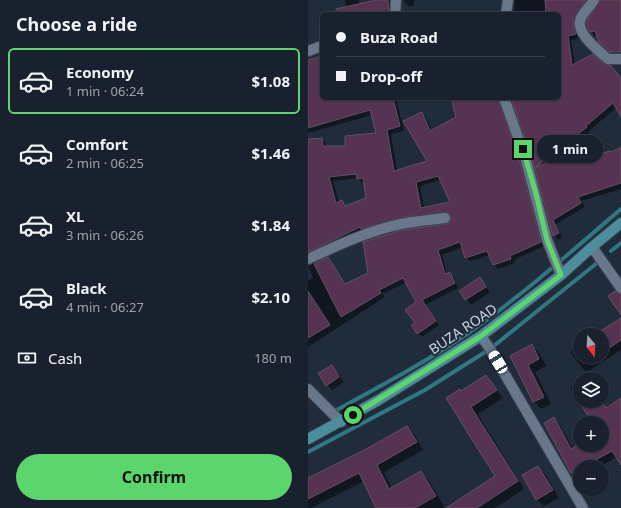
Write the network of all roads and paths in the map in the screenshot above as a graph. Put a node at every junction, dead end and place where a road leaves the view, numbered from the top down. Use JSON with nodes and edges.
{"nodes":[{"id":1,"x":396,"y":0,"type":"edge"},
{"id":2,"x":508,"y":0,"type":"edge"},
{"id":3,"x":594,"y":0,"type":"edge"},
{"id":4,"x":395,"y":12,"type":"edge"},
{"id":5,"x":506,"y":12,"type":"edge"},
{"id":6,"x":320,"y":47,"type":"edge"},
{"id":7,"x":308,"y":51,"type":"edge"},
{"id":8,"x":621,"y":59,"type":"edge"},
{"id":9,"x":505,"y":100,"type":"edge"},
{"id":10,"x":445,"y":218,"type":"dead end"},
{"id":11,"x":621,"y":223,"type":"edge"},
{"id":12,"x":592,"y":247,"type":"junction"},
{"id":13,"x":308,"y":259,"type":"edge"},
{"id":14,"x":561,"y":275,"type":"junction"},
{"id":15,"x":621,"y":288,"type":"edge"},
{"id":16,"x":481,"y":336,"type":"junction"},
{"id":17,"x":308,"y":389,"type":"edge"},
{"id":18,"x":341,"y":422,"type":"junction"},
{"id":19,"x":308,"y":439,"type":"edge"},
{"id":20,"x":584,"y":508,"type":"edge"}],
"edges":[{"from":1,"to":4,"type":"street"},
{"from":2,"to":5,"type":"street"},
{"from":3,"to":8,"type":"street"},
{"from":6,"to":7,"type":"street"},
{"from":9,"to":14,"type":"street"},
{"from":10,"to":13,"type":"street"},
{"from":11,"to":12,"type":"main road","name":"BUZA ROAD"},
{"from":12,"to":14,"type":"main road","name":"BUZA ROAD"},
{"from":12,"to":15,"type":"street"},
{"from":14,"to":16,"type":"main road","name":"BUZA ROAD"},
{"from":16,"to":18,"type":"main road","name":"BUZA ROAD"},
{"from":16,"to":20,"type":"street"},
{"from":17,"to":18,"type":"street"},
{"from":18,"to":19,"type":"main road","name":"BUZA ROAD"}]}
